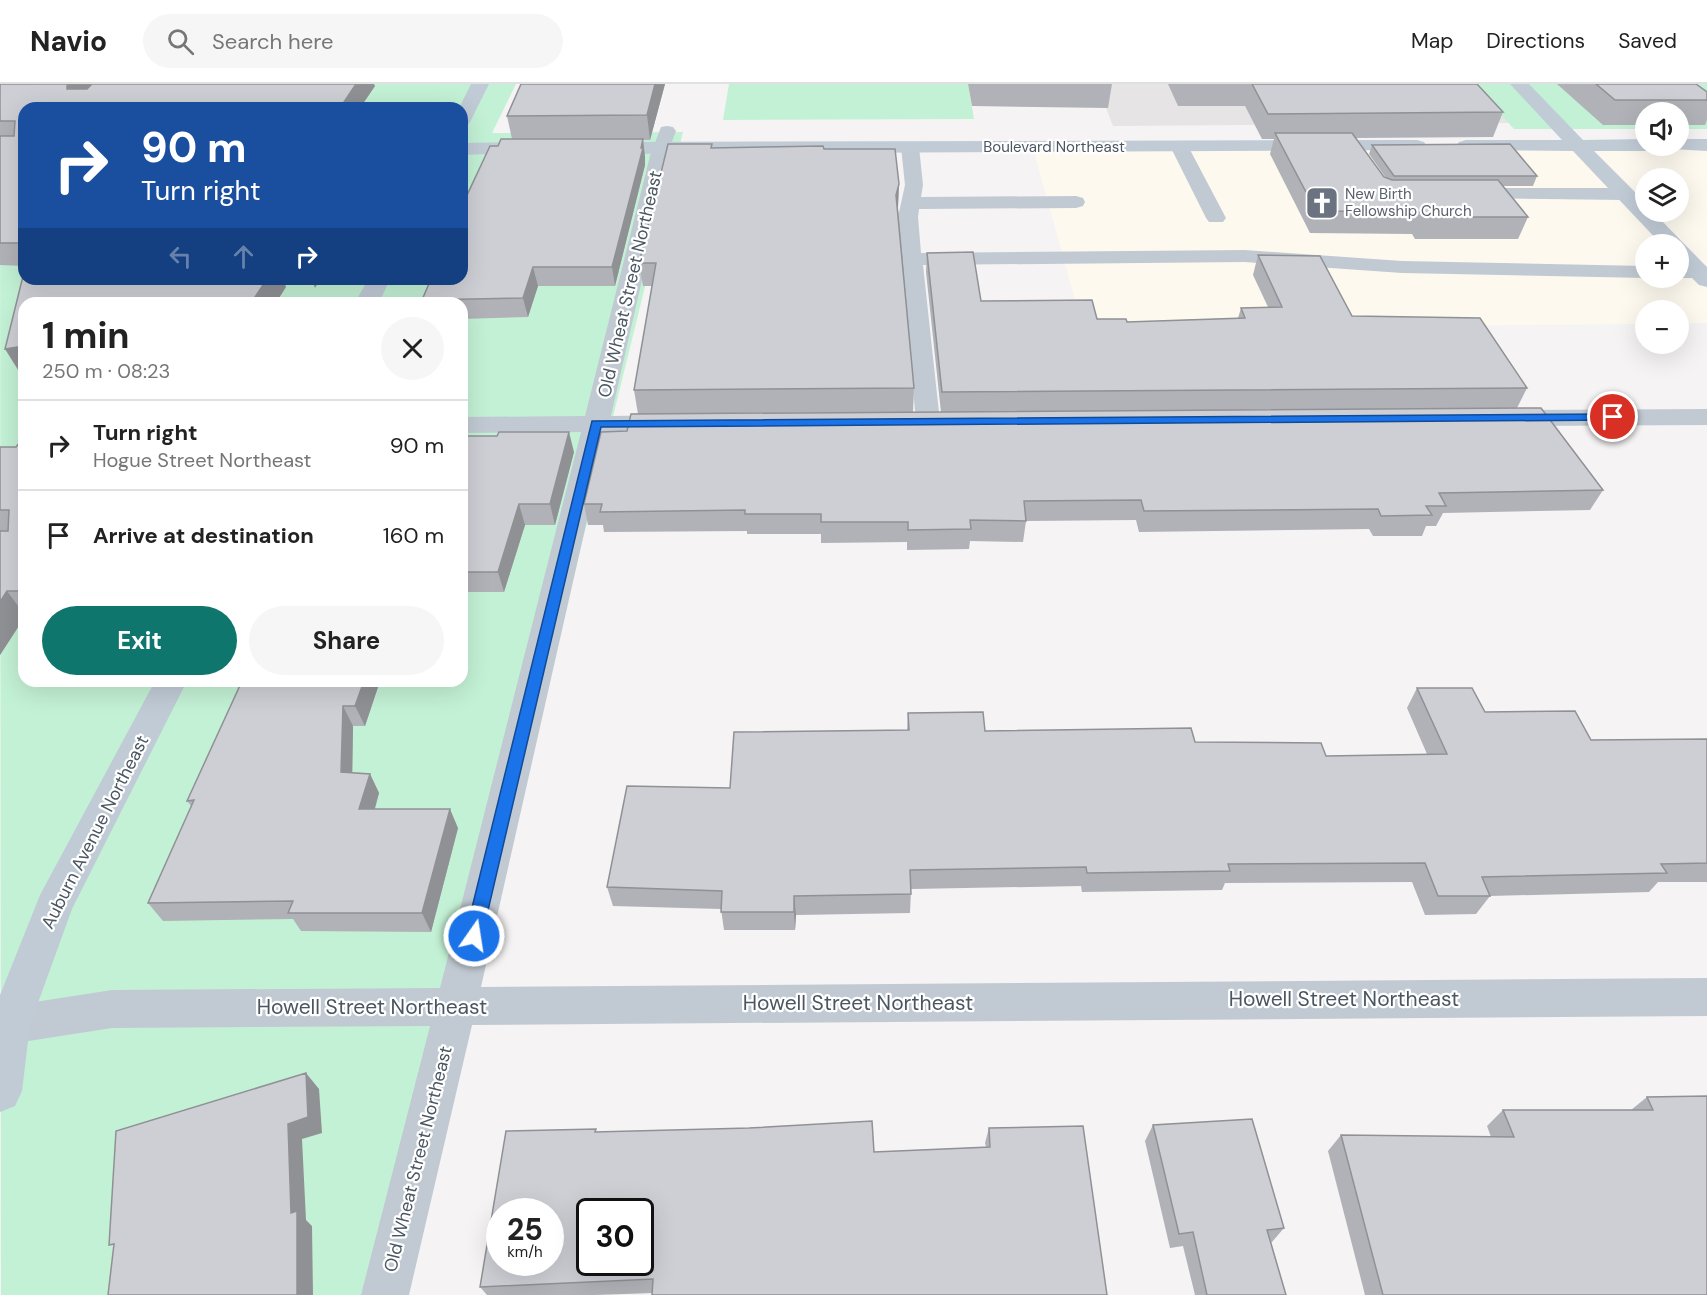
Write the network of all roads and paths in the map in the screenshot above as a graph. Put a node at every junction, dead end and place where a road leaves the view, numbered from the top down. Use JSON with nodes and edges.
{"nodes":[{"id":1,"x":480,"y":84,"type":"edge"},
{"id":2,"x":1519,"y":84,"type":"edge"},
{"id":3,"x":468,"y":108,"type":"edge"},
{"id":4,"x":665,"y":140,"type":"junction"},
{"id":5,"x":1577,"y":145,"type":"junction"},
{"id":6,"x":1635,"y":145,"type":"edge"},
{"id":7,"x":1689,"y":145,"type":"edge"},
{"id":8,"x":1707,"y":145,"type":"edge"},
{"id":9,"x":1179,"y":146,"type":"junction"},
{"id":10,"x":910,"y":147,"type":"junction"},
{"id":11,"x":468,"y":148,"type":"edge"},
{"id":12,"x":558,"y":148,"type":"edge"},
{"id":13,"x":581,"y":148,"type":"edge"},
{"id":14,"x":1444,"y":194,"type":"edge"},
{"id":15,"x":1624,"y":194,"type":"junction"},
{"id":16,"x":1076,"y":202,"type":"dead end"},
{"id":17,"x":911,"y":203,"type":"junction"},
{"id":18,"x":1216,"y":218,"type":"dead end"},
{"id":19,"x":1663,"y":234,"type":"edge"},
{"id":20,"x":912,"y":259,"type":"junction"},
{"id":21,"x":1635,"y":272,"type":"edge"},
{"id":22,"x":1707,"y":417,"type":"edge"},
{"id":23,"x":1479,"y":418,"type":"edge"},
{"id":24,"x":929,"y":422,"type":"edge"},
{"id":25,"x":695,"y":423,"type":"edge"},
{"id":26,"x":596,"y":424,"type":"junction"},
{"id":27,"x":468,"y":425,"type":"edge"},
{"id":28,"x":168,"y":687,"type":"edge"},
{"id":29,"x":1707,"y":997,"type":"edge"},
{"id":30,"x":455,"y":1006,"type":"junction"},
{"id":31,"x":9,"y":1025,"type":"junction"},
{"id":32,"x":0,"y":1090,"type":"edge"},
{"id":33,"x":384,"y":1295,"type":"edge"}],
"edges":[{"from":1,"to":3,"type":"main road"},
{"from":2,"to":5,"type":"main road"},
{"from":4,"to":10,"type":"main road","name":"Boulevard Northeast"},
{"from":4,"to":13,"type":"main road","name":"Boulevard Northeast"},
{"from":4,"to":26,"type":"street","name":"Old Wheat Street Northeast"},
{"from":5,"to":6,"type":"main road","name":"Boulevard Northeast"},
{"from":5,"to":9,"type":"main road","name":"Boulevard Northeast"},
{"from":5,"to":15,"type":"main road"},
{"from":7,"to":8,"type":"main road"},
{"from":9,"to":10,"type":"main road","name":"Boulevard Northeast"},
{"from":9,"to":18,"type":"lane"},
{"from":10,"to":17,"type":"lane"},
{"from":11,"to":12,"type":"main road"},
{"from":14,"to":15,"type":"lane"},
{"from":15,"to":19,"type":"main road"},
{"from":16,"to":17,"type":"lane"},
{"from":17,"to":20,"type":"lane"},
{"from":20,"to":21,"type":"lane"},
{"from":20,"to":24,"type":"lane"},
{"from":22,"to":23,"type":"street"},
{"from":25,"to":26,"type":"street"},
{"from":26,"to":27,"type":"street"},
{"from":26,"to":30,"type":"street","name":"Old Wheat Street Northeast"},
{"from":28,"to":31,"type":"main road","name":"Auburn Avenue Northeast"},
{"from":29,"to":30,"type":"street","name":"Howell Street Northeast"},
{"from":30,"to":31,"type":"street","name":"Howell Street Northeast"},
{"from":30,"to":33,"type":"street","name":"Old Wheat Street Northeast"},
{"from":31,"to":32,"type":"main road","name":"Auburn Avenue Northeast"}]}
